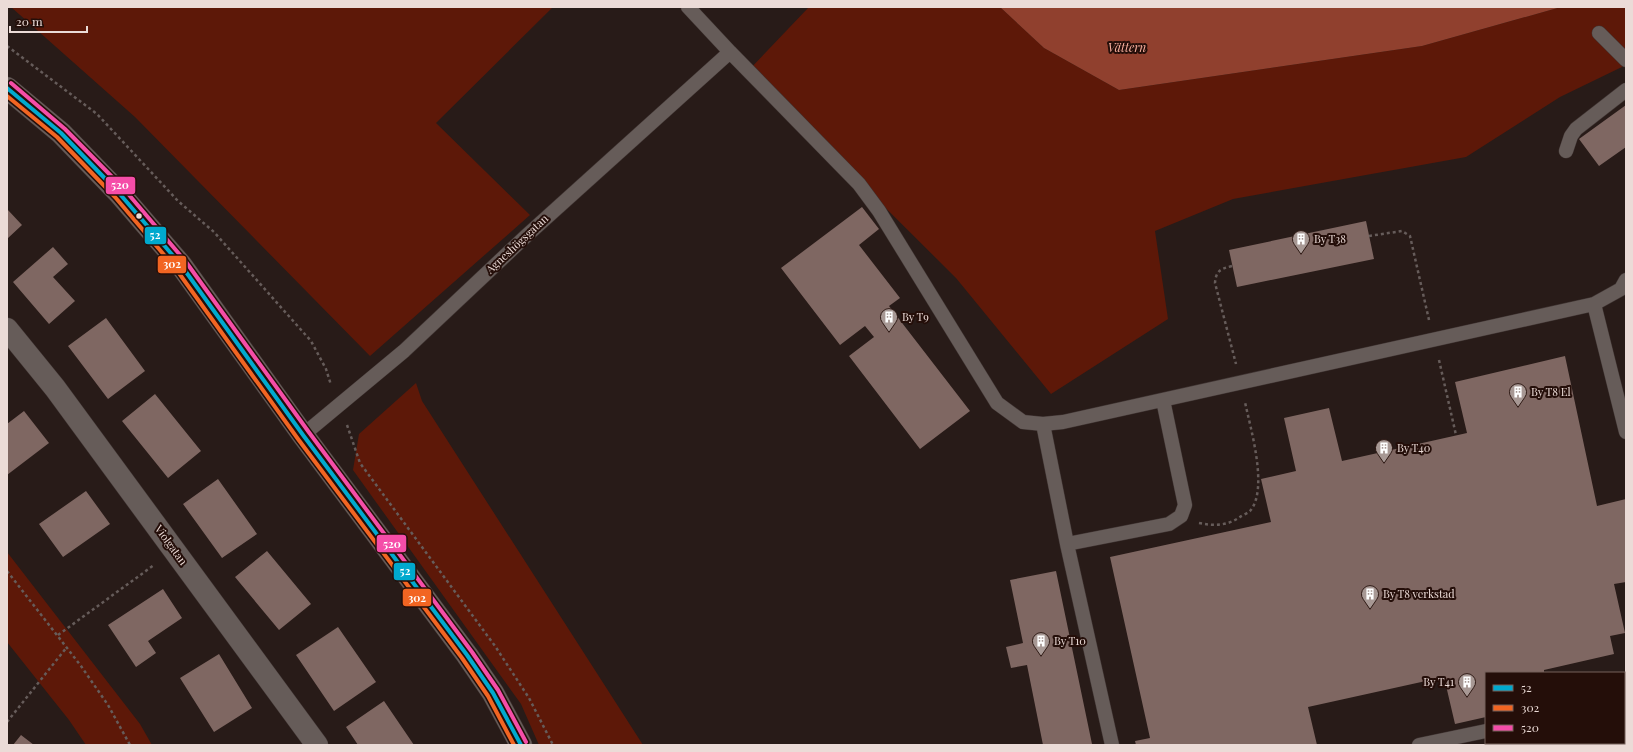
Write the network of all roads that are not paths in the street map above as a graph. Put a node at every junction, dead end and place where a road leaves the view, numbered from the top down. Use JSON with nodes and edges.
{"nodes":[{"id":1,"x":688,"y":7,"type":"edge"},
{"id":2,"x":1599,"y":33,"type":"dead end"},
{"id":3,"x":730,"y":52,"type":"junction"},
{"id":4,"x":1626,"y":60,"type":"edge"},
{"id":5,"x":7,"y":89,"type":"edge"},
{"id":6,"x":1626,"y":90,"type":"edge"},
{"id":7,"x":1566,"y":151,"type":"dead end"},
{"id":8,"x":1626,"y":280,"type":"edge"},
{"id":9,"x":1594,"y":304,"type":"junction"},
{"id":10,"x":7,"y":329,"type":"edge"},
{"id":11,"x":1163,"y":400,"type":"junction"},
{"id":12,"x":1043,"y":424,"type":"junction"},
{"id":13,"x":1626,"y":432,"type":"edge"},
{"id":14,"x":303,"y":435,"type":"junction"},
{"id":15,"x":1067,"y":544,"type":"junction"},
{"id":16,"x":1485,"y":731,"type":"edge"},
{"id":17,"x":318,"y":745,"type":"edge"},
{"id":18,"x":521,"y":745,"type":"edge"},
{"id":19,"x":1112,"y":745,"type":"edge"},
{"id":20,"x":1419,"y":745,"type":"edge"}],
"edges":[{"from":1,"to":3,"type":"lane"},
{"from":2,"to":4,"type":"lane"},
{"from":3,"to":12,"type":"lane"},
{"from":3,"to":14,"type":"lane","name":"Agneshögsgatan"},
{"from":5,"to":14,"type":"street"},
{"from":6,"to":7,"type":"lane"},
{"from":8,"to":9,"type":"lane"},
{"from":9,"to":11,"type":"lane"},
{"from":9,"to":13,"type":"lane"},
{"from":10,"to":17,"type":"street","name":"Violgatan"},
{"from":11,"to":12,"type":"lane"},
{"from":11,"to":15,"type":"lane"},
{"from":12,"to":15,"type":"lane"},
{"from":14,"to":18,"type":"street"},
{"from":15,"to":19,"type":"lane"},
{"from":16,"to":20,"type":"lane"}]}
